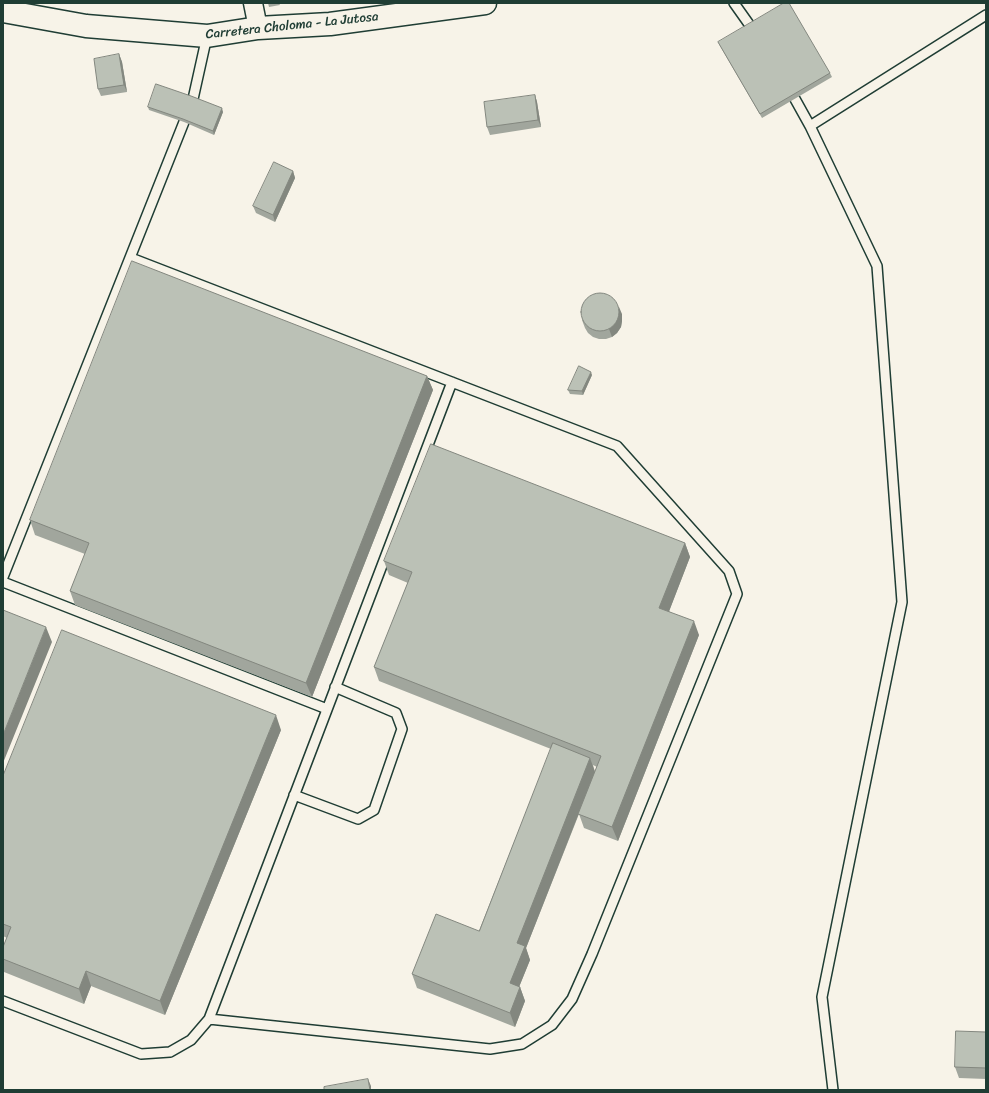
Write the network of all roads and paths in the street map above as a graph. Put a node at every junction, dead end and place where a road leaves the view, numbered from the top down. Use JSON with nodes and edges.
{"nodes":[{"id":1,"x":253,"y":3,"type":"edge"},
{"id":2,"x":485,"y":3,"type":"edge"},
{"id":3,"x":734,"y":3,"type":"edge"},
{"id":4,"x":3,"y":11,"type":"edge"},
{"id":5,"x":986,"y":15,"type":"edge"},
{"id":6,"x":751,"y":27,"type":"edge"},
{"id":7,"x":258,"y":28,"type":"junction"},
{"id":8,"x":207,"y":36,"type":"junction"},
{"id":9,"x":193,"y":99,"type":"edge"},
{"id":10,"x":795,"y":99,"type":"edge"},
{"id":11,"x":184,"y":122,"type":"edge"},
{"id":12,"x":810,"y":126,"type":"junction"},
{"id":13,"x":131,"y":258,"type":"junction"},
{"id":14,"x":452,"y":382,"type":"junction"},
{"id":15,"x":3,"y":577,"type":"edge"},
{"id":16,"x":3,"y":582,"type":"edge"},
{"id":17,"x":335,"y":687,"type":"junction"},
{"id":18,"x":327,"y":709,"type":"junction"},
{"id":19,"x":294,"y":795,"type":"junction"},
{"id":20,"x":3,"y":1001,"type":"edge"},
{"id":21,"x":209,"y":1018,"type":"junction"},
{"id":22,"x":833,"y":1090,"type":"edge"}],
"edges":[{"from":1,"to":7,"type":"street"},
{"from":2,"to":7,"type":"street","name":"Carretera Choloma - La Jutosa"},
{"from":3,"to":6,"type":"lane"},
{"from":4,"to":8,"type":"street","name":"Carretera Choloma - La Jutosa"},
{"from":5,"to":12,"type":"lane"},
{"from":7,"to":8,"type":"street","name":"Carretera Choloma - La Jutosa"},
{"from":8,"to":9,"type":"lane"},
{"from":10,"to":12,"type":"lane"},
{"from":11,"to":13,"type":"lane"},
{"from":12,"to":22,"type":"lane"},
{"from":13,"to":14,"type":"lane"},
{"from":13,"to":15,"type":"lane"},
{"from":14,"to":17,"type":"lane"},
{"from":14,"to":21,"type":"lane"},
{"from":16,"to":18,"type":"lane"},
{"from":17,"to":18,"type":"lane"},
{"from":17,"to":19,"type":"lane"},
{"from":18,"to":19,"type":"lane"},
{"from":19,"to":21,"type":"lane"},
{"from":20,"to":21,"type":"lane"}]}
